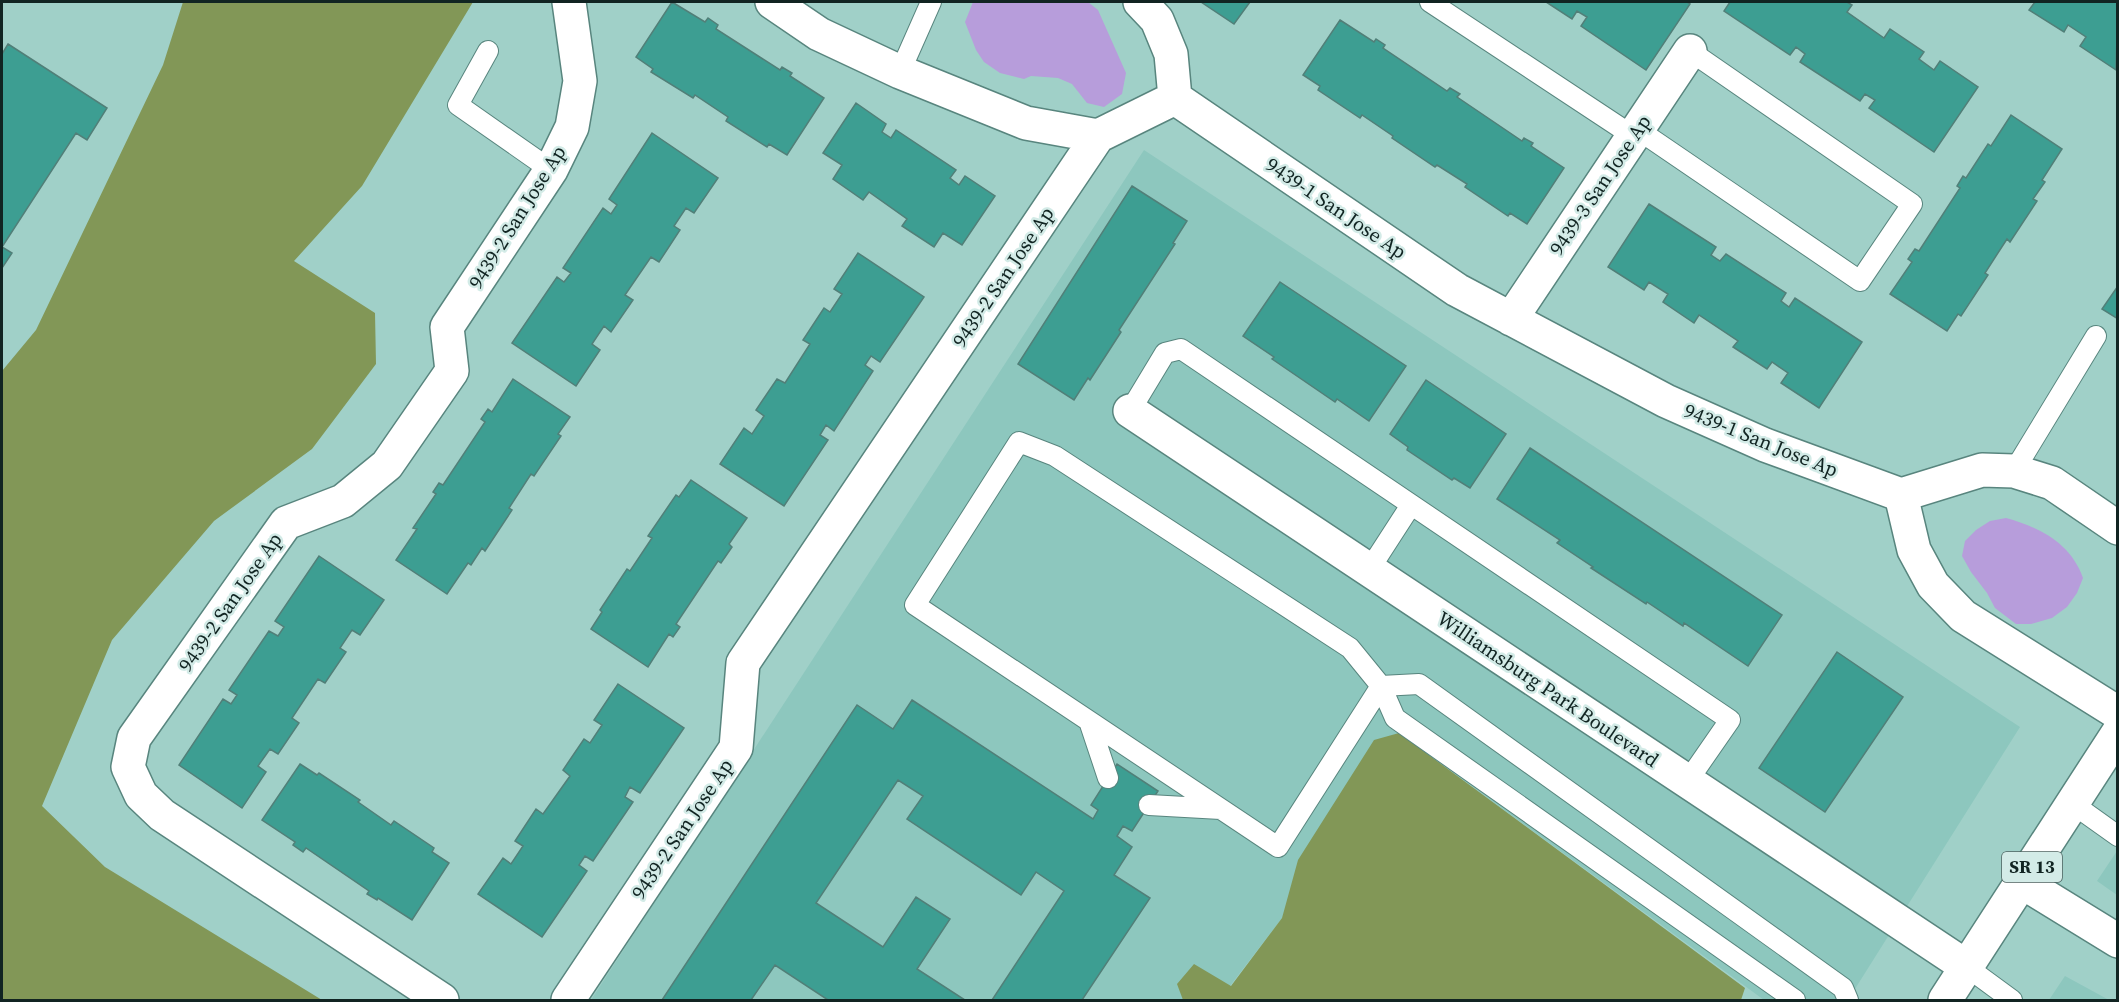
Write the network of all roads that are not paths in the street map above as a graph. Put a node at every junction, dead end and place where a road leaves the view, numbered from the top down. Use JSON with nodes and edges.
{"nodes":[{"id":1,"x":569,"y":2,"type":"edge"},
{"id":2,"x":771,"y":2,"type":"edge"},
{"id":3,"x":931,"y":2,"type":"edge"},
{"id":4,"x":1140,"y":2,"type":"edge"},
{"id":5,"x":1430,"y":2,"type":"edge"},
{"id":6,"x":488,"y":51,"type":"dead end"},
{"id":7,"x":1690,"y":51,"type":"joint"},
{"id":8,"x":900,"y":72,"type":"junction"},
{"id":9,"x":1174,"y":98,"type":"junction"},
{"id":10,"x":1635,"y":133,"type":"junction"},
{"id":11,"x":1098,"y":136,"type":"junction"},
{"id":12,"x":551,"y":170,"type":"junction"},
{"id":13,"x":1511,"y":319,"type":"junction"},
{"id":14,"x":2096,"y":336,"type":"dead end"},
{"id":15,"x":1130,"y":411,"type":"joint"},
{"id":16,"x":2014,"y":471,"type":"junction"},
{"id":17,"x":1901,"y":495,"type":"junction"},
{"id":18,"x":1411,"y":505,"type":"junction"},
{"id":19,"x":2118,"y":528,"type":"edge"},
{"id":20,"x":1369,"y":570,"type":"junction"},
{"id":21,"x":1381,"y":686,"type":"junction"},
{"id":22,"x":2118,"y":713,"type":"edge"},
{"id":23,"x":1089,"y":721,"type":"junction"},
{"id":24,"x":2118,"y":733,"type":"edge"},
{"id":25,"x":1108,"y":778,"type":"dead end"},
{"id":26,"x":1688,"y":782,"type":"junction"},
{"id":27,"x":2073,"y":804,"type":"junction"},
{"id":28,"x":1149,"y":805,"type":"dead end"},
{"id":29,"x":1221,"y":809,"type":"junction"},
{"id":30,"x":2118,"y":836,"type":"edge"},
{"id":31,"x":2022,"y":882,"type":"junction"},
{"id":32,"x":2118,"y":941,"type":"edge"},
{"id":33,"x":1967,"y":967,"type":"junction"},
{"id":34,"x":442,"y":1000,"type":"edge"},
{"id":35,"x":568,"y":1000,"type":"edge"},
{"id":36,"x":1796,"y":1000,"type":"edge"},
{"id":37,"x":1848,"y":1000,"type":"edge"},
{"id":38,"x":1945,"y":1000,"type":"edge"},
{"id":39,"x":2012,"y":1000,"type":"edge"}],
"edges":[{"from":1,"to":12,"type":"street","name":"9439-2 San Jose Ap"},
{"from":2,"to":8,"type":"street"},
{"from":3,"to":8,"type":"lane"},
{"from":4,"to":9,"type":"street"},
{"from":5,"to":10,"type":"lane"},
{"from":6,"to":12,"type":"lane"},
{"from":7,"to":10,"type":"street","name":"9439-3 San Jose Ap"},
{"from":7,"to":10,"type":"lane"},
{"from":8,"to":11,"type":"street"},
{"from":9,"to":11,"type":"street"},
{"from":9,"to":13,"type":"street","name":"9439-1 San Jose Ap"},
{"from":10,"to":13,"type":"street","name":"9439-3 San Jose Ap"},
{"from":11,"to":35,"type":"street","name":"9439-2 San Jose Ap"},
{"from":12,"to":34,"type":"street","name":"9439-2 San Jose Ap"},
{"from":13,"to":17,"type":"street","name":"9439-1 San Jose Ap"},
{"from":14,"to":16,"type":"lane"},
{"from":15,"to":18,"type":"lane"},
{"from":15,"to":20,"type":"street","name":"Williamsburg Park Boulevard"},
{"from":16,"to":17,"type":"street"},
{"from":16,"to":19,"type":"street"},
{"from":17,"to":22,"type":"street"},
{"from":18,"to":20,"type":"lane"},
{"from":18,"to":26,"type":"lane"},
{"from":20,"to":26,"type":"street","name":"Williamsburg Park Boulevard"},
{"from":21,"to":23,"type":"lane"},
{"from":21,"to":29,"type":"lane"},
{"from":21,"to":36,"type":"lane"},
{"from":21,"to":37,"type":"lane"},
{"from":23,"to":25,"type":"lane"},
{"from":23,"to":29,"type":"lane"},
{"from":24,"to":27,"type":"street","number":"SR 13"},
{"from":26,"to":33,"type":"street","name":"Williamsburg Park Boulevard"},
{"from":27,"to":30,"type":"lane"},
{"from":27,"to":31,"type":"street","number":"SR 13"},
{"from":28,"to":29,"type":"lane"},
{"from":31,"to":32,"type":"street"},
{"from":31,"to":33,"type":"street","number":"SR 13"},
{"from":33,"to":38,"type":"street","number":"SR 13"},
{"from":33,"to":39,"type":"lane"}]}
